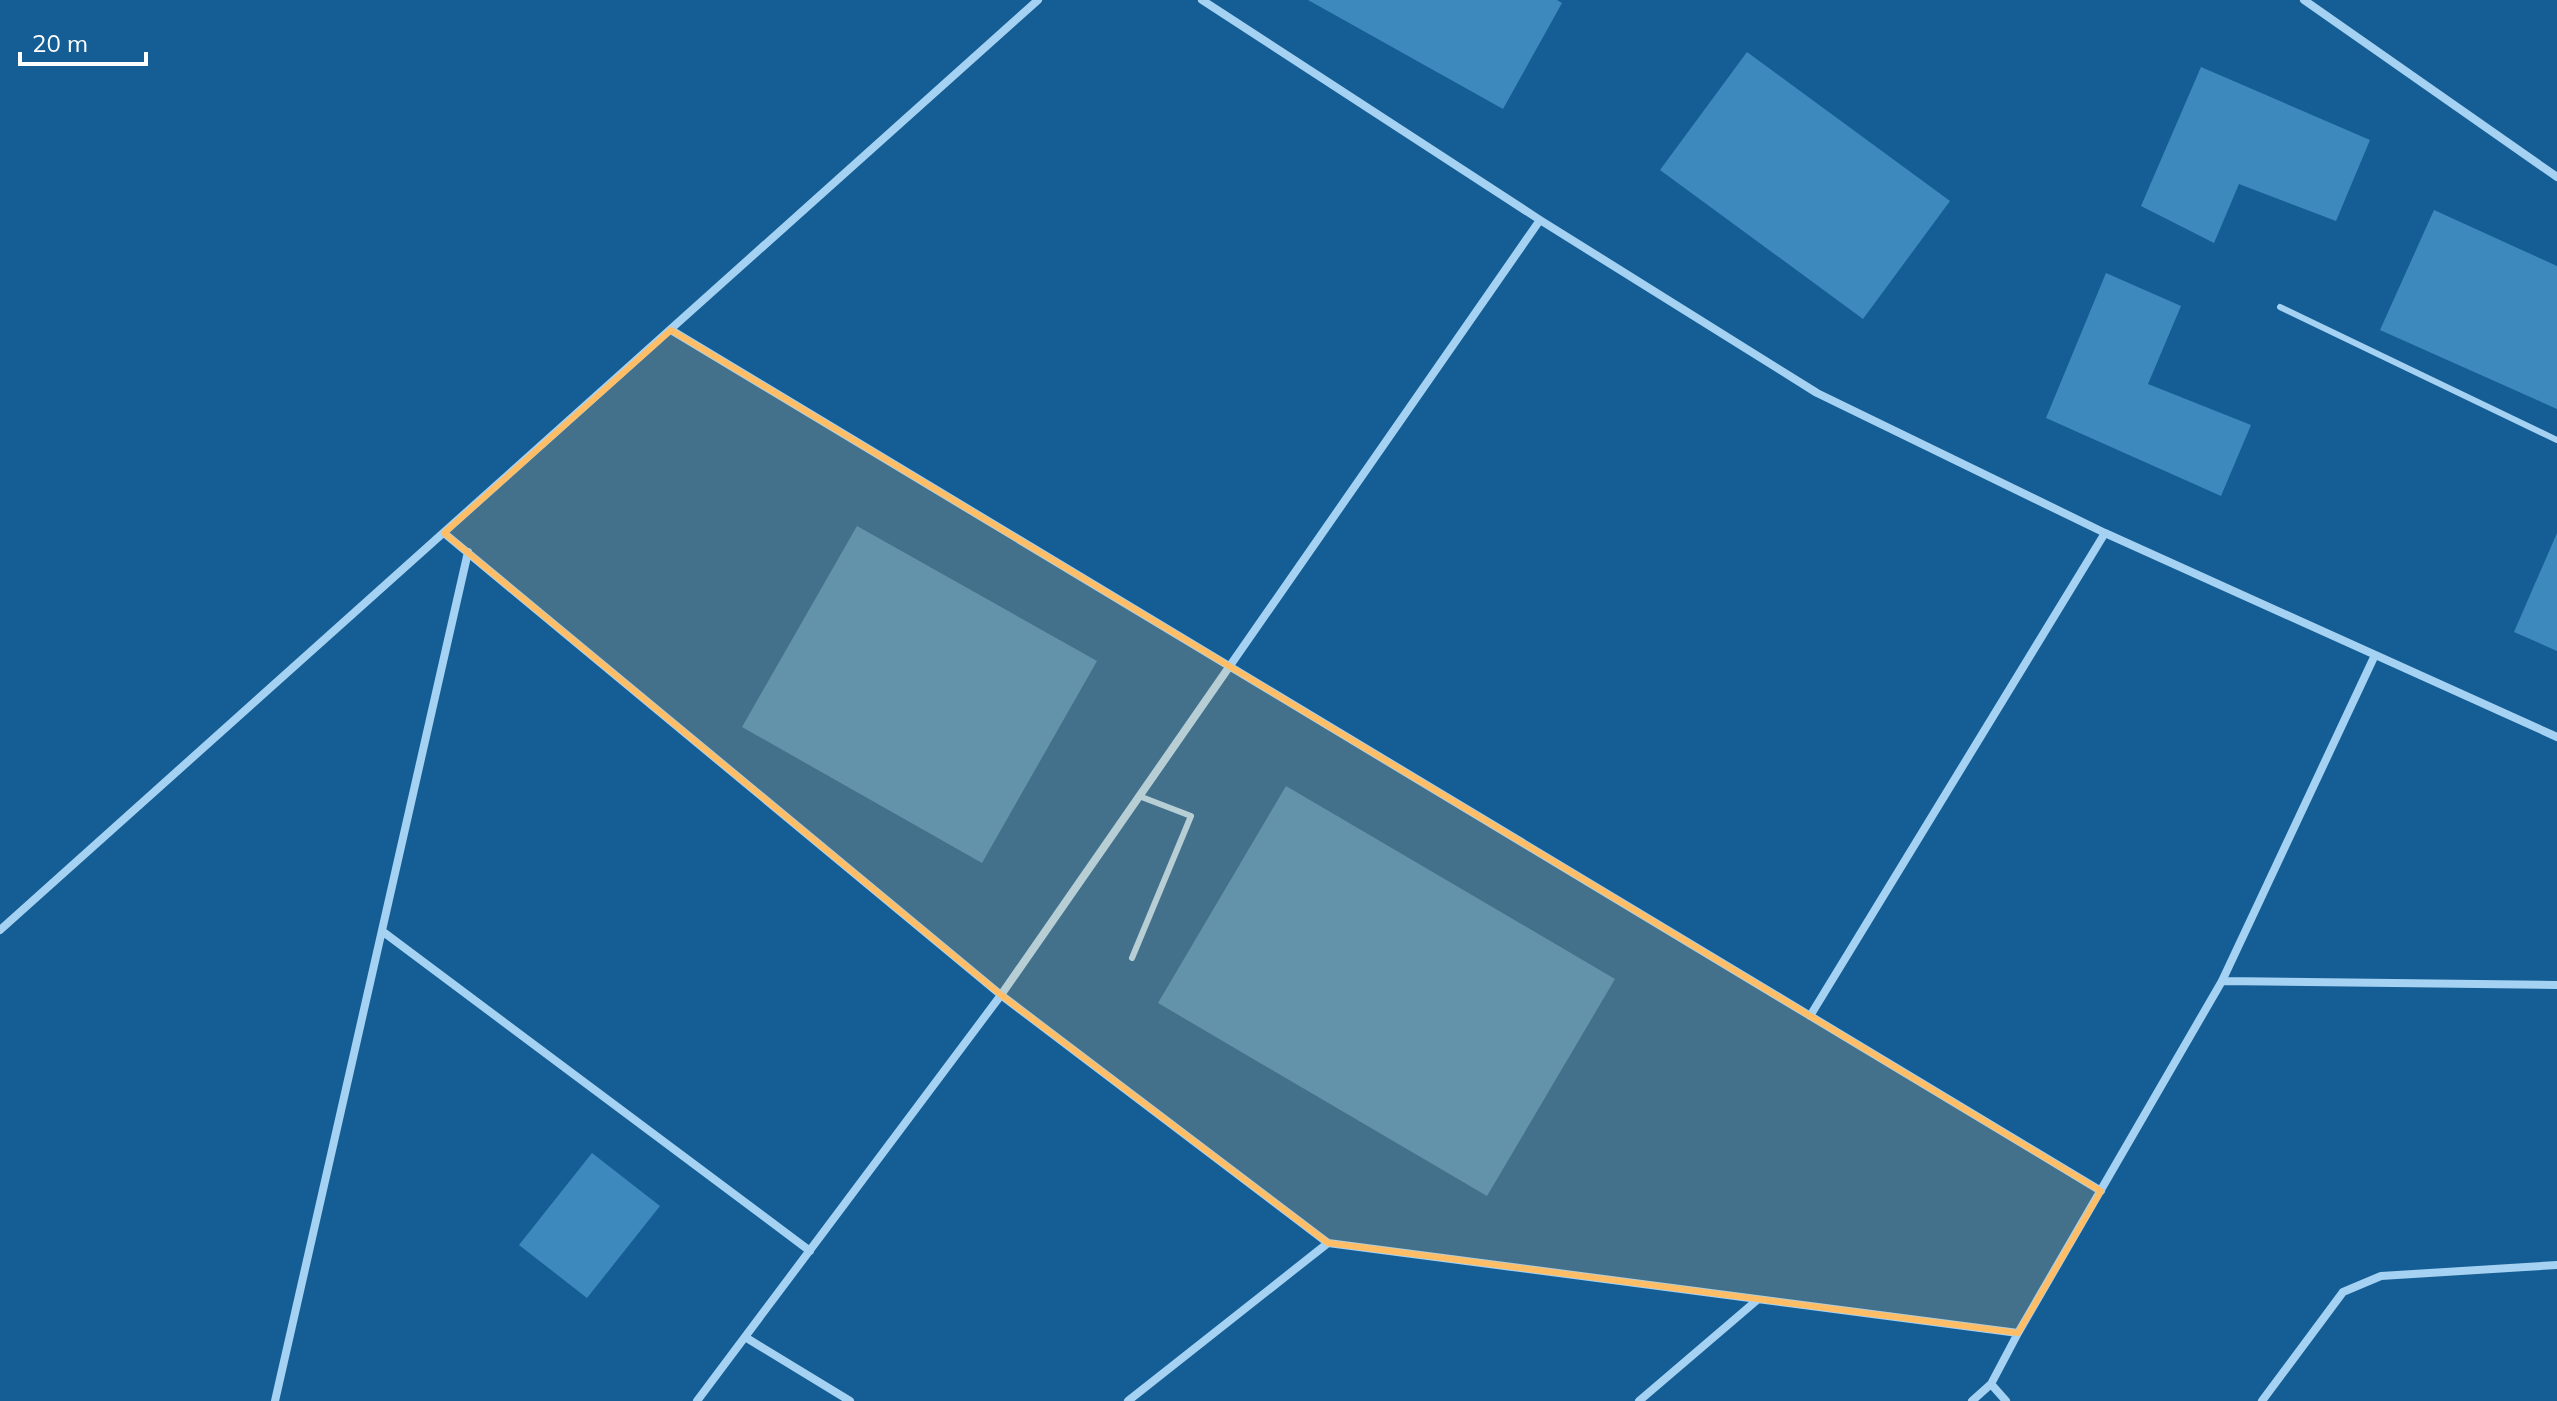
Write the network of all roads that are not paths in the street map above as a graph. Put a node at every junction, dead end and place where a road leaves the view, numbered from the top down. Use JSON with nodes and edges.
{"nodes":[{"id":1,"x":1038,"y":0,"type":"edge"},
{"id":2,"x":1202,"y":0,"type":"edge"},
{"id":3,"x":2304,"y":0,"type":"edge"},
{"id":4,"x":2557,"y":177,"type":"edge"},
{"id":5,"x":1540,"y":220,"type":"junction"},
{"id":6,"x":2280,"y":307,"type":"dead end"},
{"id":7,"x":671,"y":330,"type":"junction"},
{"id":8,"x":2557,"y":440,"type":"edge"},
{"id":9,"x":444,"y":533,"type":"junction"},
{"id":10,"x":2105,"y":533,"type":"junction"},
{"id":11,"x":468,"y":552,"type":"junction"},
{"id":12,"x":2375,"y":655,"type":"junction"},
{"id":13,"x":1229,"y":666,"type":"junction"},
{"id":14,"x":2557,"y":737,"type":"edge"},
{"id":15,"x":1139,"y":796,"type":"junction"},
{"id":16,"x":0,"y":930,"type":"edge"},
{"id":17,"x":382,"y":931,"type":"junction"},
{"id":18,"x":1132,"y":958,"type":"dead end"},
{"id":19,"x":2222,"y":981,"type":"junction"},
{"id":20,"x":2557,"y":985,"type":"edge"},
{"id":21,"x":1001,"y":995,"type":"junction"},
{"id":22,"x":1810,"y":1016,"type":"junction"},
{"id":23,"x":2101,"y":1191,"type":"junction"},
{"id":24,"x":1328,"y":1243,"type":"junction"},
{"id":25,"x":810,"y":1251,"type":"junction"},
{"id":26,"x":2557,"y":1265,"type":"edge"},
{"id":27,"x":1756,"y":1301,"type":"junction"},
{"id":28,"x":2018,"y":1333,"type":"junction"},
{"id":29,"x":745,"y":1337,"type":"junction"},
{"id":30,"x":1991,"y":1384,"type":"junction"},
{"id":31,"x":275,"y":1401,"type":"edge"},
{"id":32,"x":697,"y":1401,"type":"edge"},
{"id":33,"x":850,"y":1401,"type":"edge"},
{"id":34,"x":1128,"y":1401,"type":"edge"},
{"id":35,"x":1639,"y":1401,"type":"edge"},
{"id":36,"x":1972,"y":1401,"type":"edge"},
{"id":37,"x":2006,"y":1401,"type":"edge"},
{"id":38,"x":2262,"y":1401,"type":"edge"}],
"edges":[{"from":1,"to":7,"type":"street"},
{"from":2,"to":5,"type":"street"},
{"from":3,"to":4,"type":"street"},
{"from":5,"to":10,"type":"street"},
{"from":5,"to":13,"type":"street"},
{"from":6,"to":8,"type":"lane"},
{"from":7,"to":9,"type":"street"},
{"from":7,"to":13,"type":"street"},
{"from":9,"to":11,"type":"street"},
{"from":9,"to":16,"type":"street"},
{"from":10,"to":12,"type":"street"},
{"from":10,"to":22,"type":"street"},
{"from":11,"to":17,"type":"street"},
{"from":11,"to":21,"type":"street"},
{"from":12,"to":14,"type":"street"},
{"from":12,"to":19,"type":"street"},
{"from":13,"to":15,"type":"street"},
{"from":13,"to":22,"type":"street"},
{"from":15,"to":18,"type":"lane"},
{"from":15,"to":21,"type":"street"},
{"from":17,"to":25,"type":"street"},
{"from":17,"to":31,"type":"street"},
{"from":19,"to":20,"type":"street"},
{"from":19,"to":23,"type":"street"},
{"from":21,"to":24,"type":"street"},
{"from":21,"to":25,"type":"street"},
{"from":22,"to":23,"type":"street"},
{"from":23,"to":28,"type":"street"},
{"from":24,"to":27,"type":"street"},
{"from":24,"to":34,"type":"street"},
{"from":25,"to":29,"type":"street"},
{"from":26,"to":38,"type":"street"},
{"from":27,"to":28,"type":"street"},
{"from":27,"to":35,"type":"street"},
{"from":28,"to":30,"type":"street"},
{"from":29,"to":32,"type":"street"},
{"from":29,"to":33,"type":"street"},
{"from":30,"to":36,"type":"street"},
{"from":30,"to":37,"type":"street"}]}
